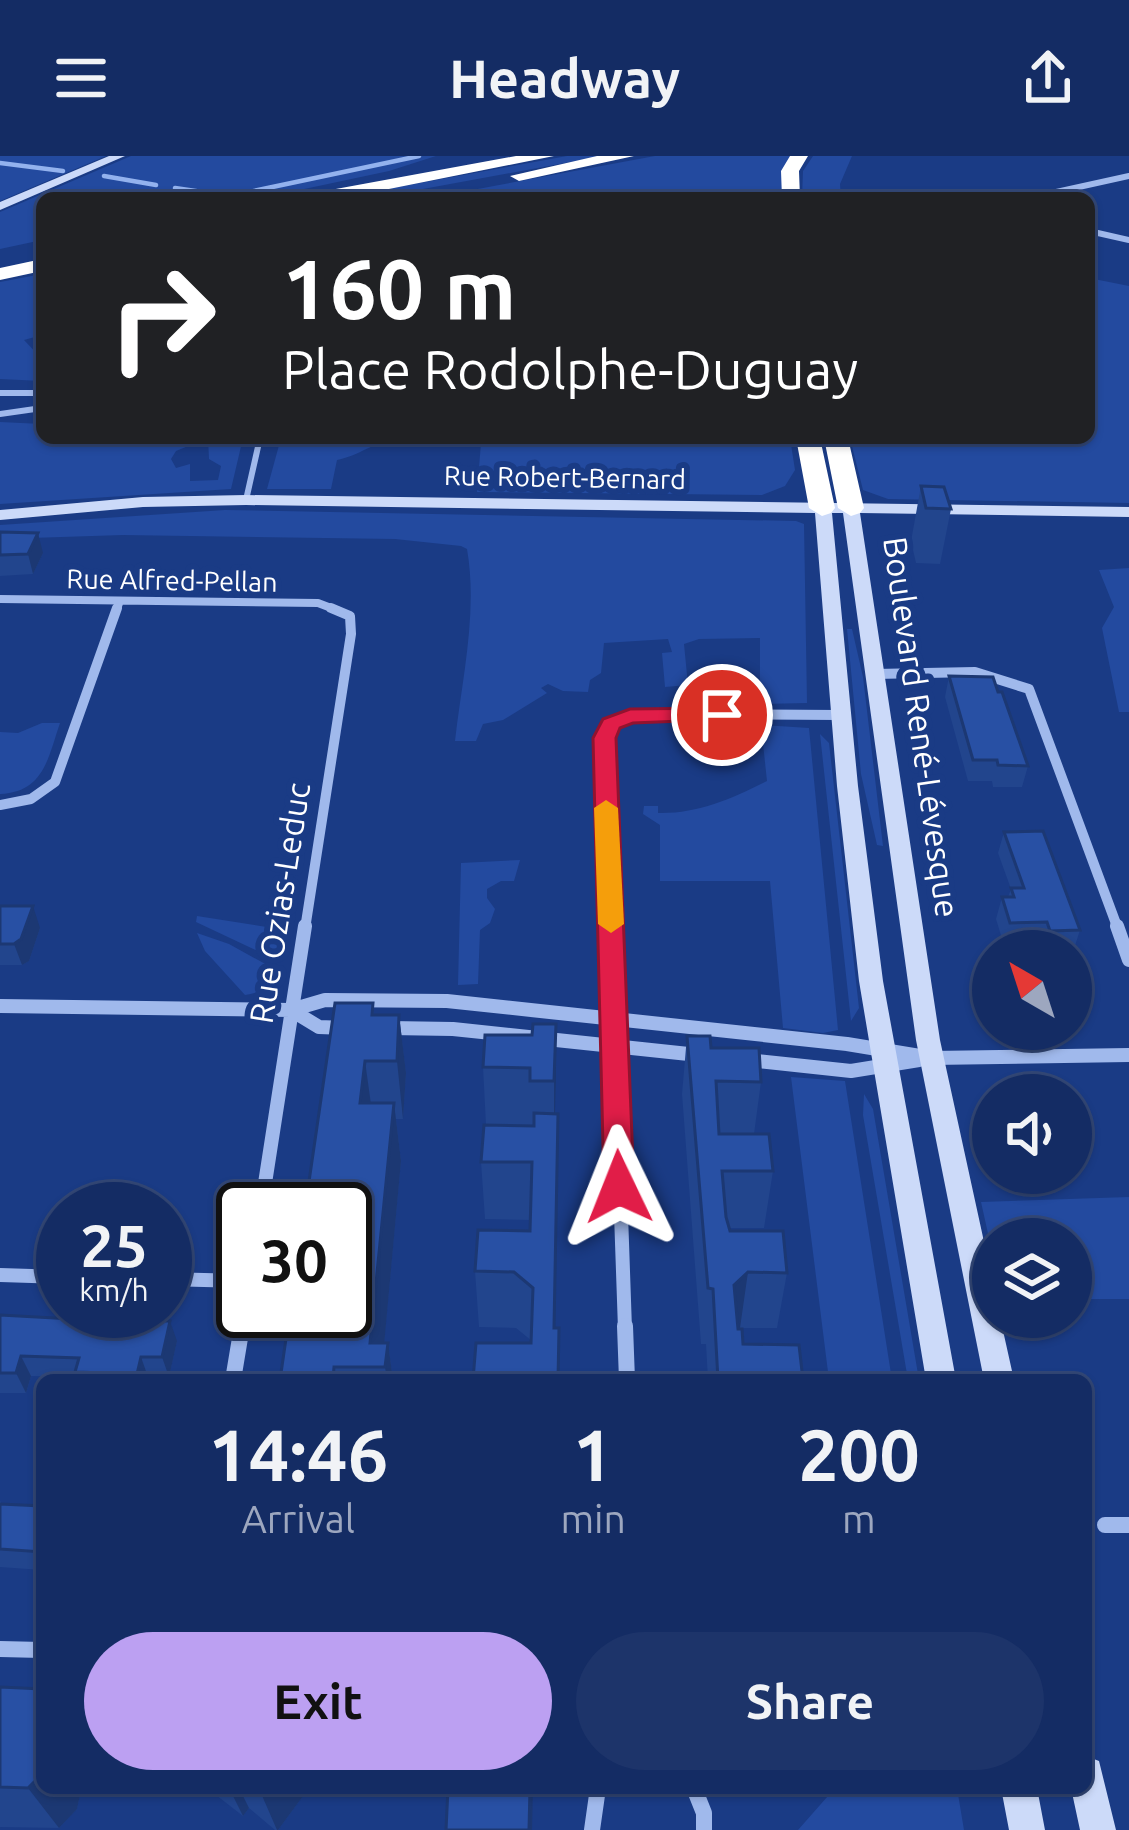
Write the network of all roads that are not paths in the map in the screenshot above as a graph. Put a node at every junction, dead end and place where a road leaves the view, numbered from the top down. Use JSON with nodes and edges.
{"nodes":[{"id":1,"x":119,"y":156,"type":"edge"},
{"id":2,"x":452,"y":156,"type":"edge"},
{"id":3,"x":545,"y":156,"type":"edge"},
{"id":4,"x":625,"y":156,"type":"edge"},
{"id":5,"x":799,"y":156,"type":"edge"},
{"id":6,"x":1129,"y":176,"type":"edge"},
{"id":7,"x":314,"y":192,"type":"edge"},
{"id":8,"x":347,"y":192,"type":"edge"},
{"id":9,"x":430,"y":192,"type":"edge"},
{"id":10,"x":791,"y":192,"type":"edge"},
{"id":11,"x":1056,"y":192,"type":"edge"},
{"id":12,"x":0,"y":206,"type":"edge"},
{"id":13,"x":1095,"y":232,"type":"edge"},
{"id":14,"x":1129,"y":240,"type":"edge"},
{"id":15,"x":36,"y":249,"type":"edge"},
{"id":16,"x":0,"y":256,"type":"edge"},
{"id":17,"x":36,"y":267,"type":"edge"},
{"id":18,"x":0,"y":274,"type":"edge"},
{"id":19,"x":0,"y":393,"type":"edge"},
{"id":20,"x":36,"y":393,"type":"edge"},
{"id":21,"x":36,"y":409,"type":"edge"},
{"id":22,"x":0,"y":414,"type":"edge"},
{"id":23,"x":259,"y":444,"type":"edge"},
{"id":24,"x":809,"y":444,"type":"edge"},
{"id":25,"x":837,"y":444,"type":"edge"},
{"id":26,"x":246,"y":500,"type":"junction"},
{"id":27,"x":821,"y":508,"type":"junction"},
{"id":28,"x":851,"y":508,"type":"junction"},
{"id":29,"x":1129,"y":512,"type":"edge"},
{"id":30,"x":0,"y":514,"type":"edge"},
{"id":31,"x":0,"y":599,"type":"edge"},
{"id":32,"x":120,"y":601,"type":"junction"},
{"id":33,"x":343,"y":610,"type":"joint"},
{"id":34,"x":874,"y":674,"type":"junction"},
{"id":35,"x":839,"y":715,"type":"junction"},
{"id":36,"x":0,"y":806,"type":"edge"},
{"id":37,"x":1129,"y":959,"type":"edge"},
{"id":38,"x":0,"y":1006,"type":"edge"},
{"id":39,"x":291,"y":1010,"type":"junction"},
{"id":40,"x":529,"y":1012,"type":"junction"},
{"id":41,"x":615,"y":1019,"type":"junction"},
{"id":42,"x":523,"y":1036,"type":"junction"},
{"id":43,"x":718,"y":1044,"type":"junction"},
{"id":44,"x":616,"y":1046,"type":"junction"},
{"id":45,"x":1129,"y":1055,"type":"edge"},
{"id":46,"x":882,"y":1058,"type":"junction"},
{"id":47,"x":932,"y":1058,"type":"junction"},
{"id":48,"x":740,"y":1060,"type":"edge"},
{"id":49,"x":265,"y":1182,"type":"edge"},
{"id":50,"x":0,"y":1275,"type":"edge"},
{"id":51,"x":36,"y":1276,"type":"edge"},
{"id":52,"x":240,"y":1338,"type":"edge"},
{"id":53,"x":234,"y":1374,"type":"edge"},
{"id":54,"x":627,"y":1374,"type":"edge"},
{"id":55,"x":940,"y":1374,"type":"edge"},
{"id":56,"x":998,"y":1374,"type":"edge"},
{"id":57,"x":1106,"y":1525,"type":"dead end"},
{"id":58,"x":1129,"y":1525,"type":"edge"},
{"id":59,"x":0,"y":1649,"type":"edge"},
{"id":60,"x":36,"y":1650,"type":"edge"},
{"id":61,"x":596,"y":1794,"type":"edge"},
{"id":62,"x":696,"y":1794,"type":"edge"},
{"id":63,"x":1020,"y":1794,"type":"edge"},
{"id":64,"x":1090,"y":1794,"type":"edge"},
{"id":65,"x":592,"y":1830,"type":"edge"},
{"id":66,"x":704,"y":1830,"type":"edge"},
{"id":67,"x":1027,"y":1830,"type":"edge"},
{"id":68,"x":1098,"y":1830,"type":"edge"}],
"edges":[{"from":1,"to":12,"type":"main road"},
{"from":2,"to":7,"type":"highway"},
{"from":3,"to":8,"type":"highway"},
{"from":4,"to":9,"type":"highway"},
{"from":5,"to":10,"type":"highway"},
{"from":6,"to":11,"type":"street"},
{"from":13,"to":14,"type":"street"},
{"from":15,"to":16,"type":"highway"},
{"from":17,"to":18,"type":"highway"},
{"from":19,"to":20,"type":"lane"},
{"from":21,"to":22,"type":"lane"},
{"from":23,"to":26,"type":"lane"},
{"from":24,"to":27,"type":"highway"},
{"from":25,"to":28,"type":"highway"},
{"from":26,"to":27,"type":"main road","name":"Rue Robert-Bernard"},
{"from":26,"to":30,"type":"main road","name":"Rue Robert-Bernard"},
{"from":27,"to":28,"type":"main road","name":"Rue Robert-Bernard"},
{"from":27,"to":35,"type":"main road","name":"Boulevard René-Lévesque"},
{"from":28,"to":29,"type":"main road","name":"Rue Robert-Bernard"},
{"from":28,"to":34,"type":"main road","name":"Boulevard René-Lévesque"},
{"from":31,"to":32,"type":"street","name":"Rue Alfred-Pellan"},
{"from":32,"to":33,"type":"street","name":"Rue Alfred-Pellan"},
{"from":32,"to":36,"type":"street"},
{"from":33,"to":39,"type":"street","name":"Rue Ozias-Leduc"},
{"from":34,"to":37,"type":"street"},
{"from":34,"to":47,"type":"main road","name":"Boulevard René-Lévesque"},
{"from":35,"to":41,"type":"street"},
{"from":35,"to":46,"type":"main road","name":"Boulevard René-Lévesque"},
{"from":38,"to":39,"type":"street"},
{"from":39,"to":40,"type":"street"},
{"from":39,"to":42,"type":"street"},
{"from":39,"to":49,"type":"street","name":"Rue Ozias-Leduc"},
{"from":40,"to":41,"type":"street"},
{"from":40,"to":42,"type":"street"},
{"from":41,"to":43,"type":"street"},
{"from":41,"to":44,"type":"street"},
{"from":42,"to":44,"type":"street"},
{"from":43,"to":44,"type":"street"},
{"from":43,"to":46,"type":"street"},
{"from":44,"to":54,"type":"street"},
{"from":45,"to":47,"type":"street"},
{"from":46,"to":47,"type":"street"},
{"from":46,"to":48,"type":"street"},
{"from":46,"to":55,"type":"main road","name":"Boulevard René-Lévesque"},
{"from":47,"to":56,"type":"main road","name":"Boulevard René-Lévesque"},
{"from":50,"to":51,"type":"street"},
{"from":52,"to":53,"type":"street"},
{"from":57,"to":58,"type":"street"},
{"from":59,"to":60,"type":"street"},
{"from":61,"to":65,"type":"street"},
{"from":62,"to":66,"type":"street"},
{"from":63,"to":67,"type":"main road"},
{"from":64,"to":68,"type":"main road"}]}
